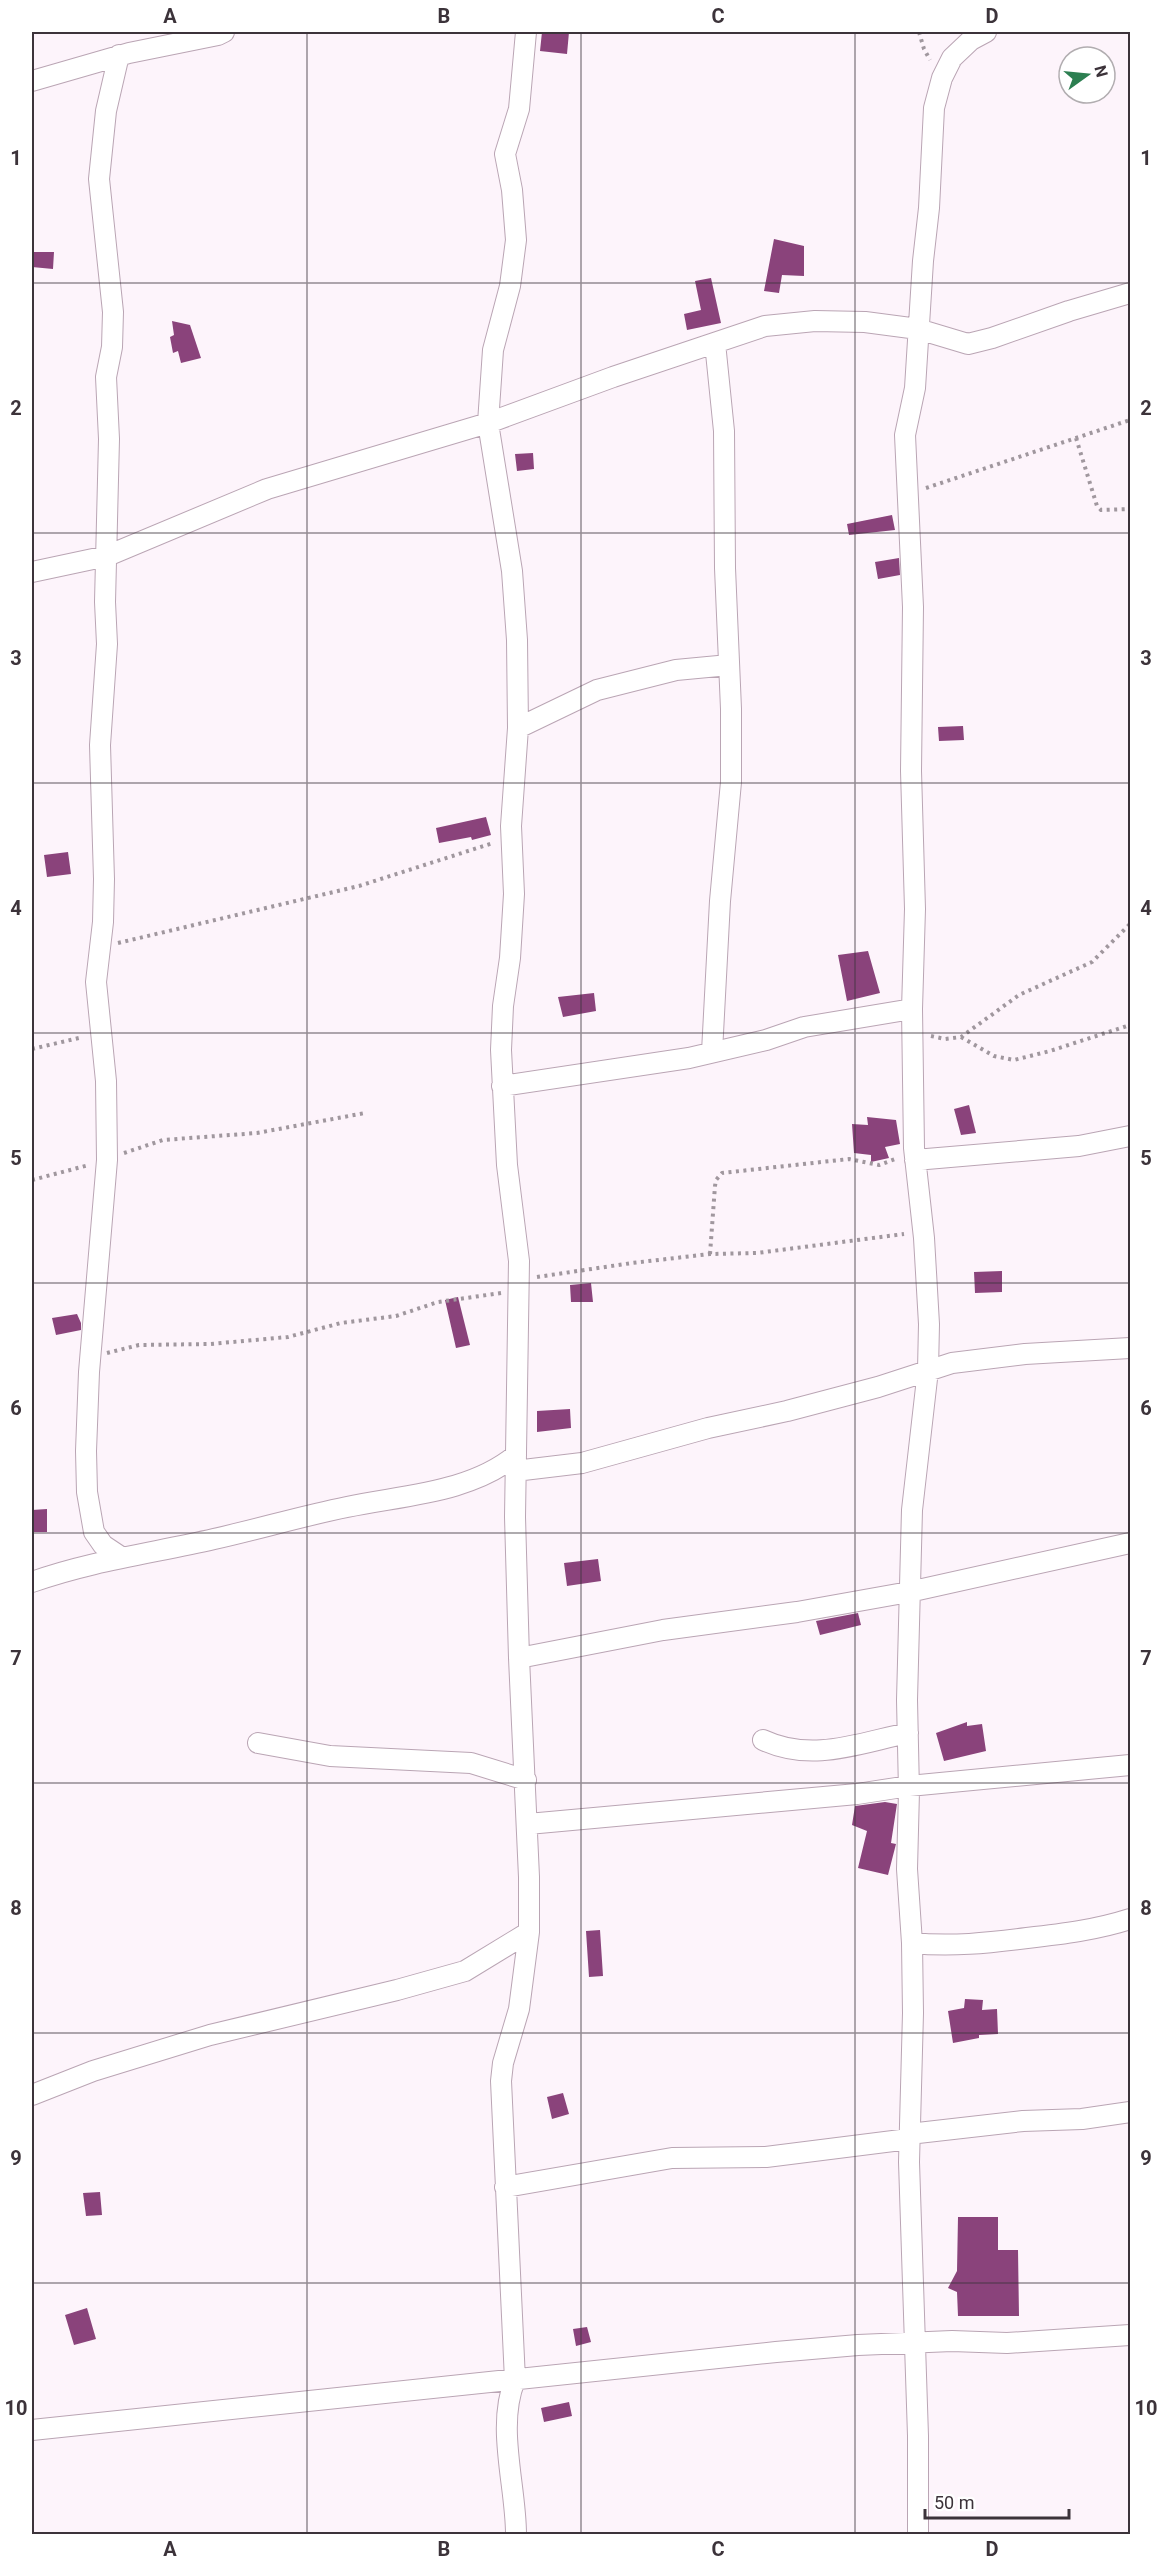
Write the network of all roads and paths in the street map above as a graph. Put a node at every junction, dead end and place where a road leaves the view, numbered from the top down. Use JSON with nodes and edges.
{"nodes":[{"id":1,"x":224,"y":32,"type":"edge"},
{"id":2,"x":526,"y":32,"type":"edge"},
{"id":3,"x":919,"y":32,"type":"edge"},
{"id":4,"x":986,"y":32,"type":"edge"},
{"id":5,"x":119,"y":56,"type":"junction"},
{"id":6,"x":942,"y":78,"type":"junction"},
{"id":7,"x":32,"y":81,"type":"edge"},
{"id":8,"x":1131,"y":293,"type":"edge"},
{"id":9,"x":918,"y":329,"type":"junction"},
{"id":10,"x":715,"y":343,"type":"junction"},
{"id":11,"x":1131,"y":420,"type":"edge"},
{"id":12,"x":488,"y":423,"type":"junction"},
{"id":13,"x":1076,"y":438,"type":"junction"},
{"id":14,"x":908,"y":495,"type":"junction"},
{"id":15,"x":1131,"y":509,"type":"edge"},
{"id":16,"x":107,"y":556,"type":"junction"},
{"id":17,"x":32,"y":572,"type":"edge"},
{"id":18,"x":729,"y":665,"type":"junction"},
{"id":19,"x":518,"y":728,"type":"junction"},
{"id":20,"x":511,"y":837,"type":"junction"},
{"id":21,"x":1131,"y":924,"type":"edge"},
{"id":22,"x":100,"y":948,"type":"junction"},
{"id":23,"x":912,"y":1009,"type":"junction"},
{"id":24,"x":1131,"y":1024,"type":"edge"},
{"id":25,"x":913,"y":1032,"type":"junction"},
{"id":26,"x":100,"y":1033,"type":"junction"},
{"id":27,"x":961,"y":1037,"type":"junction"},
{"id":28,"x":32,"y":1049,"type":"edge"},
{"id":29,"x":712,"y":1052,"type":"junction"},
{"id":30,"x":502,"y":1086,"type":"junction"},
{"id":31,"x":365,"y":1113,"type":"dead end"},
{"id":32,"x":1131,"y":1136,"type":"edge"},
{"id":33,"x":915,"y":1154,"type":"junction"},
{"id":34,"x":107,"y":1160,"type":"junction"},
{"id":35,"x":32,"y":1180,"type":"edge"},
{"id":36,"x":923,"y":1231,"type":"junction"},
{"id":37,"x":710,"y":1254,"type":"junction"},
{"id":38,"x":519,"y":1286,"type":"junction"},
{"id":39,"x":1131,"y":1348,"type":"edge"},
{"id":40,"x":91,"y":1358,"type":"junction"},
{"id":41,"x":928,"y":1370,"type":"junction"},
{"id":42,"x":515,"y":1463,"type":"junction"},
{"id":43,"x":470,"y":1480,"type":"junction"},
{"id":44,"x":515,"y":1501,"type":"junction"},
{"id":45,"x":1131,"y":1543,"type":"edge"},
{"id":46,"x":121,"y":1557,"type":"junction"},
{"id":47,"x":32,"y":1582,"type":"edge"},
{"id":48,"x":909,"y":1592,"type":"junction"},
{"id":49,"x":519,"y":1658,"type":"junction"},
{"id":50,"x":908,"y":1733,"type":"junction"},
{"id":51,"x":763,"y":1740,"type":"dead end"},
{"id":52,"x":258,"y":1743,"type":"dead end"},
{"id":53,"x":1131,"y":1766,"type":"edge"},
{"id":54,"x":526,"y":1780,"type":"junction"},
{"id":55,"x":909,"y":1786,"type":"junction"},
{"id":56,"x":528,"y":1824,"type":"junction"},
{"id":57,"x":1131,"y":1920,"type":"edge"},
{"id":58,"x":529,"y":1932,"type":"junction"},
{"id":59,"x":912,"y":1943,"type":"junction"},
{"id":60,"x":32,"y":2095,"type":"edge"},
{"id":61,"x":1131,"y":2112,"type":"edge"},
{"id":62,"x":909,"y":2136,"type":"junction"},
{"id":63,"x":505,"y":2187,"type":"junction"},
{"id":64,"x":1131,"y":2335,"type":"edge"},
{"id":65,"x":914,"y":2344,"type":"junction"},
{"id":66,"x":514,"y":2380,"type":"junction"},
{"id":67,"x":32,"y":2430,"type":"edge"},
{"id":68,"x":516,"y":2535,"type":"edge"},
{"id":69,"x":918,"y":2535,"type":"edge"}],
"edges":[{"from":1,"to":5,"type":"street"},
{"from":2,"to":12,"type":"street"},
{"from":3,"to":6,"type":"path"},
{"from":4,"to":6,"type":"street"},
{"from":5,"to":7,"type":"street"},
{"from":5,"to":16,"type":"street"},
{"from":6,"to":9,"type":"street"},
{"from":8,"to":9,"type":"street"},
{"from":9,"to":10,"type":"street"},
{"from":9,"to":14,"type":"street"},
{"from":10,"to":12,"type":"street"},
{"from":10,"to":18,"type":"street"},
{"from":11,"to":13,"type":"path"},
{"from":12,"to":16,"type":"street"},
{"from":12,"to":19,"type":"street"},
{"from":13,"to":14,"type":"path"},
{"from":13,"to":15,"type":"path"},
{"from":14,"to":23,"type":"street"},
{"from":16,"to":17,"type":"street"},
{"from":16,"to":22,"type":"street"},
{"from":18,"to":19,"type":"street"},
{"from":18,"to":29,"type":"street"},
{"from":19,"to":20,"type":"street"},
{"from":20,"to":22,"type":"path"},
{"from":20,"to":30,"type":"street"},
{"from":21,"to":27,"type":"path"},
{"from":22,"to":26,"type":"street"},
{"from":23,"to":25,"type":"street"},
{"from":23,"to":29,"type":"street"},
{"from":24,"to":27,"type":"path"},
{"from":25,"to":27,"type":"path"},
{"from":25,"to":33,"type":"street"},
{"from":26,"to":28,"type":"path"},
{"from":26,"to":34,"type":"street"},
{"from":29,"to":30,"type":"street"},
{"from":30,"to":38,"type":"street"},
{"from":31,"to":34,"type":"path"},
{"from":32,"to":33,"type":"street"},
{"from":33,"to":36,"type":"street"},
{"from":33,"to":37,"type":"path"},
{"from":34,"to":35,"type":"path"},
{"from":34,"to":40,"type":"street"},
{"from":36,"to":37,"type":"path"},
{"from":36,"to":41,"type":"street"},
{"from":37,"to":38,"type":"path"},
{"from":38,"to":40,"type":"path"},
{"from":38,"to":42,"type":"street"},
{"from":39,"to":41,"type":"street"},
{"from":40,"to":46,"type":"street"},
{"from":41,"to":42,"type":"street"},
{"from":41,"to":48,"type":"street"},
{"from":42,"to":43,"type":"street"},
{"from":42,"to":44,"type":"street"},
{"from":43,"to":44,"type":"street"},
{"from":43,"to":46,"type":"street"},
{"from":44,"to":49,"type":"street"},
{"from":45,"to":48,"type":"street"},
{"from":46,"to":47,"type":"street"},
{"from":48,"to":49,"type":"street"},
{"from":48,"to":50,"type":"street"},
{"from":49,"to":54,"type":"street"},
{"from":50,"to":51,"type":"street"},
{"from":50,"to":55,"type":"street"},
{"from":52,"to":54,"type":"street"},
{"from":53,"to":55,"type":"street"},
{"from":54,"to":56,"type":"street"},
{"from":55,"to":56,"type":"street"},
{"from":55,"to":59,"type":"street"},
{"from":56,"to":58,"type":"street"},
{"from":57,"to":59,"type":"street"},
{"from":58,"to":60,"type":"street"},
{"from":58,"to":63,"type":"street"},
{"from":59,"to":62,"type":"street"},
{"from":61,"to":62,"type":"street"},
{"from":62,"to":63,"type":"street"},
{"from":62,"to":65,"type":"street"},
{"from":63,"to":66,"type":"street"},
{"from":64,"to":65,"type":"street"},
{"from":65,"to":66,"type":"street"},
{"from":65,"to":69,"type":"street"},
{"from":66,"to":67,"type":"street"},
{"from":66,"to":68,"type":"street"}]}
